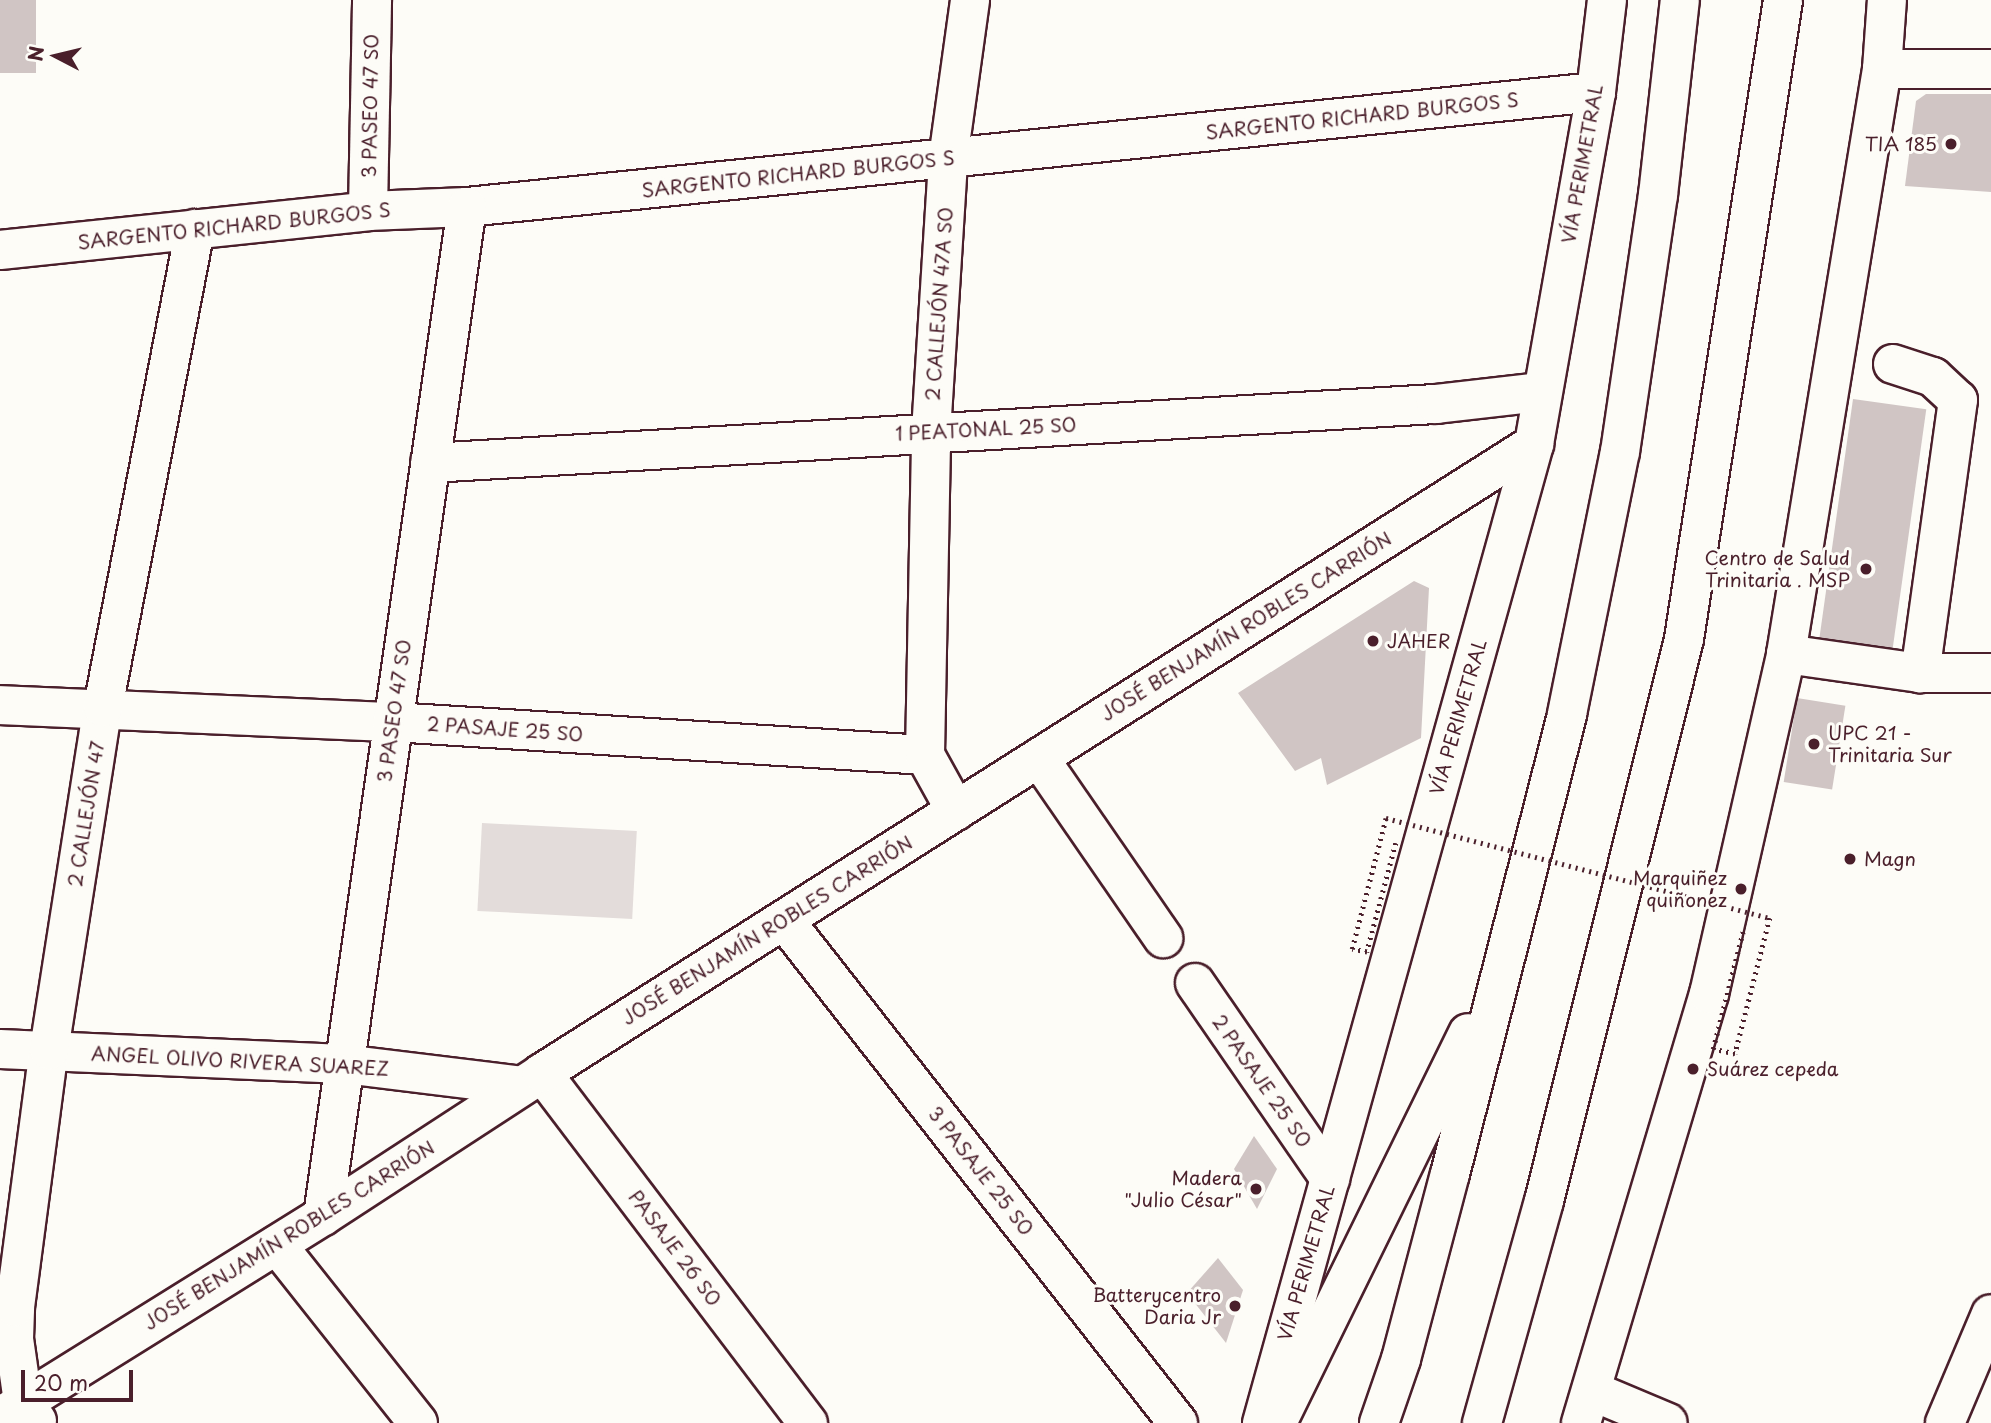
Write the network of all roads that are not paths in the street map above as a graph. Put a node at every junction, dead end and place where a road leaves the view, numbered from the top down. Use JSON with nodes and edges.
{"nodes":[{"id":1,"x":372,"y":0,"type":"edge"},
{"id":2,"x":970,"y":0,"type":"edge"},
{"id":3,"x":1607,"y":0,"type":"edge"},
{"id":4,"x":1679,"y":0,"type":"edge"},
{"id":5,"x":1783,"y":0,"type":"edge"},
{"id":6,"x":1887,"y":0,"type":"edge"},
{"id":7,"x":1882,"y":69,"type":"junction"},
{"id":8,"x":1991,"y":69,"type":"edge"},
{"id":9,"x":1595,"y":92,"type":"junction"},
{"id":10,"x":948,"y":159,"type":"junction"},
{"id":11,"x":467,"y":207,"type":"junction"},
{"id":12,"x":368,"y":211,"type":"junction"},
{"id":13,"x":195,"y":229,"type":"junction"},
{"id":14,"x":0,"y":250,"type":"edge"},
{"id":15,"x":1893,"y":364,"type":"dead end"},
{"id":16,"x":1542,"y":392,"type":"junction"},
{"id":17,"x":931,"y":432,"type":"junction"},
{"id":18,"x":1534,"y":444,"type":"junction"},
{"id":19,"x":430,"y":463,"type":"junction"},
{"id":20,"x":1786,"y":654,"type":"junction"},
{"id":21,"x":1920,"y":673,"type":"junction"},
{"id":22,"x":1991,"y":673,"type":"edge"},
{"id":23,"x":0,"y":705,"type":"edge"},
{"id":24,"x":103,"y":708,"type":"junction"},
{"id":25,"x":392,"y":722,"type":"junction"},
{"id":26,"x":925,"y":755,"type":"junction"},
{"id":27,"x":1039,"y":758,"type":"junction"},
{"id":28,"x":956,"y":811,"type":"junction"},
{"id":29,"x":784,"y":920,"type":"junction"},
{"id":30,"x":1163,"y":938,"type":"dead end"},
{"id":31,"x":1500,"y":968,"type":"junction"},
{"id":32,"x":1195,"y":983,"type":"dead end"},
{"id":33,"x":0,"y":1049,"type":"edge"},
{"id":34,"x":49,"y":1050,"type":"junction"},
{"id":35,"x":344,"y":1064,"type":"junction"},
{"id":36,"x":532,"y":1080,"type":"junction"},
{"id":37,"x":1330,"y":1179,"type":"junction"},
{"id":38,"x":323,"y":1216,"type":"junction"},
{"id":39,"x":277,"y":1245,"type":"junction"},
{"id":40,"x":1991,"y":1314,"type":"edge"},
{"id":41,"x":1586,"y":1407,"type":"edge"},
{"id":42,"x":20,"y":1414,"type":"edge"},
{"id":43,"x":418,"y":1423,"type":"edge"},
{"id":44,"x":808,"y":1423,"type":"edge"},
{"id":45,"x":1178,"y":1423,"type":"edge"},
{"id":46,"x":1262,"y":1423,"type":"edge"},
{"id":47,"x":1277,"y":1423,"type":"edge"},
{"id":48,"x":1379,"y":1423,"type":"edge"},
{"id":49,"x":1482,"y":1423,"type":"edge"},
{"id":50,"x":1668,"y":1423,"type":"edge"},
{"id":51,"x":1945,"y":1423,"type":"edge"}],
"edges":[{"from":1,"to":12,"type":"main road","name":"3 PASEO 47 SO"},
{"from":2,"to":10,"type":"main road","name":"2 CALLEJÓN 47A SO"},
{"from":3,"to":9,"type":"main road","name":"VÍA PERIMETRAL"},
{"from":4,"to":31,"type":"main road"},
{"from":5,"to":49,"type":"main road"},
{"from":6,"to":7,"type":"main road"},
{"from":7,"to":8,"type":"main road"},
{"from":7,"to":20,"type":"main road"},
{"from":9,"to":10,"type":"main road","name":"SARGENTO RICHARD BURGOS S"},
{"from":9,"to":16,"type":"main road","name":"VÍA PERIMETRAL"},
{"from":10,"to":11,"type":"main road","name":"SARGENTO RICHARD BURGOS S"},
{"from":10,"to":17,"type":"main road","name":"2 CALLEJÓN 47A SO"},
{"from":11,"to":12,"type":"main road","name":"SARGENTO RICHARD BURGOS S"},
{"from":11,"to":19,"type":"main road","name":"3 PASEO 47 SO"},
{"from":12,"to":13,"type":"main road","name":"SARGENTO RICHARD BURGOS S"},
{"from":13,"to":14,"type":"main road","name":"SARGENTO RICHARD BURGOS S"},
{"from":13,"to":24,"type":"main road","name":"2 CALLEJÓN 47"},
{"from":15,"to":21,"type":"main road"},
{"from":16,"to":17,"type":"main road","name":"1 PEATONAL 25 SO"},
{"from":16,"to":18,"type":"main road","name":"VÍA PERIMETRAL"},
{"from":17,"to":19,"type":"main road","name":"1 PEATONAL 25 SO"},
{"from":17,"to":26,"type":"main road","name":"2 CALLEJÓN 47A SO"},
{"from":18,"to":27,"type":"main road","name":"JOSÉ BENJAMÍN ROBLES CARRIÓN"},
{"from":18,"to":37,"type":"main road","name":"VÍA PERIMETRAL"},
{"from":19,"to":25,"type":"main road","name":"3 PASEO 47 SO"},
{"from":20,"to":21,"type":"main road"},
{"from":20,"to":41,"type":"main road"},
{"from":21,"to":22,"type":"main road"},
{"from":23,"to":24,"type":"main road","name":"2 PASAJE 25 SO"},
{"from":24,"to":25,"type":"main road","name":"2 PASAJE 25 SO"},
{"from":24,"to":34,"type":"main road","name":"2 CALLEJÓN 47"},
{"from":25,"to":26,"type":"main road","name":"2 PASAJE 25 SO"},
{"from":25,"to":35,"type":"main road","name":"3 PASEO 47 SO"},
{"from":26,"to":28,"type":"main road"},
{"from":27,"to":28,"type":"main road","name":"JOSÉ BENJAMÍN ROBLES CARRIÓN"},
{"from":27,"to":30,"type":"main road"},
{"from":28,"to":29,"type":"main road","name":"JOSÉ BENJAMÍN ROBLES CARRIÓN"},
{"from":29,"to":36,"type":"main road","name":"JOSÉ BENJAMÍN ROBLES CARRIÓN"},
{"from":29,"to":45,"type":"main road","name":"3 PASAJE 25 SO"},
{"from":31,"to":47,"type":"main road"},
{"from":31,"to":48,"type":"main road"},
{"from":32,"to":37,"type":"main road","name":"2 PASAJE 25 SO"},
{"from":33,"to":34,"type":"main road","name":"ANGEL OLIVO RIVERA SUAREZ"},
{"from":34,"to":35,"type":"main road","name":"ANGEL OLIVO RIVERA SUAREZ"},
{"from":34,"to":42,"type":"main road","name":"2 CALLEJÓN 47"},
{"from":35,"to":36,"type":"main road","name":"ANGEL OLIVO RIVERA SUAREZ"},
{"from":35,"to":38,"type":"main road","name":"3 PASEO 47 SO"},
{"from":36,"to":38,"type":"main road","name":"JOSÉ BENJAMÍN ROBLES CARRIÓN"},
{"from":36,"to":44,"type":"main road","name":"PASAJE 26 SO"},
{"from":37,"to":46,"type":"main road","name":"VÍA PERIMETRAL"},
{"from":38,"to":39,"type":"main road","name":"JOSÉ BENJAMÍN ROBLES CARRIÓN"},
{"from":39,"to":42,"type":"main road","name":"JOSÉ BENJAMÍN ROBLES CARRIÓN"},
{"from":39,"to":43,"type":"main road"},
{"from":40,"to":51,"type":"main road"},
{"from":41,"to":50,"type":"main road"}]}
